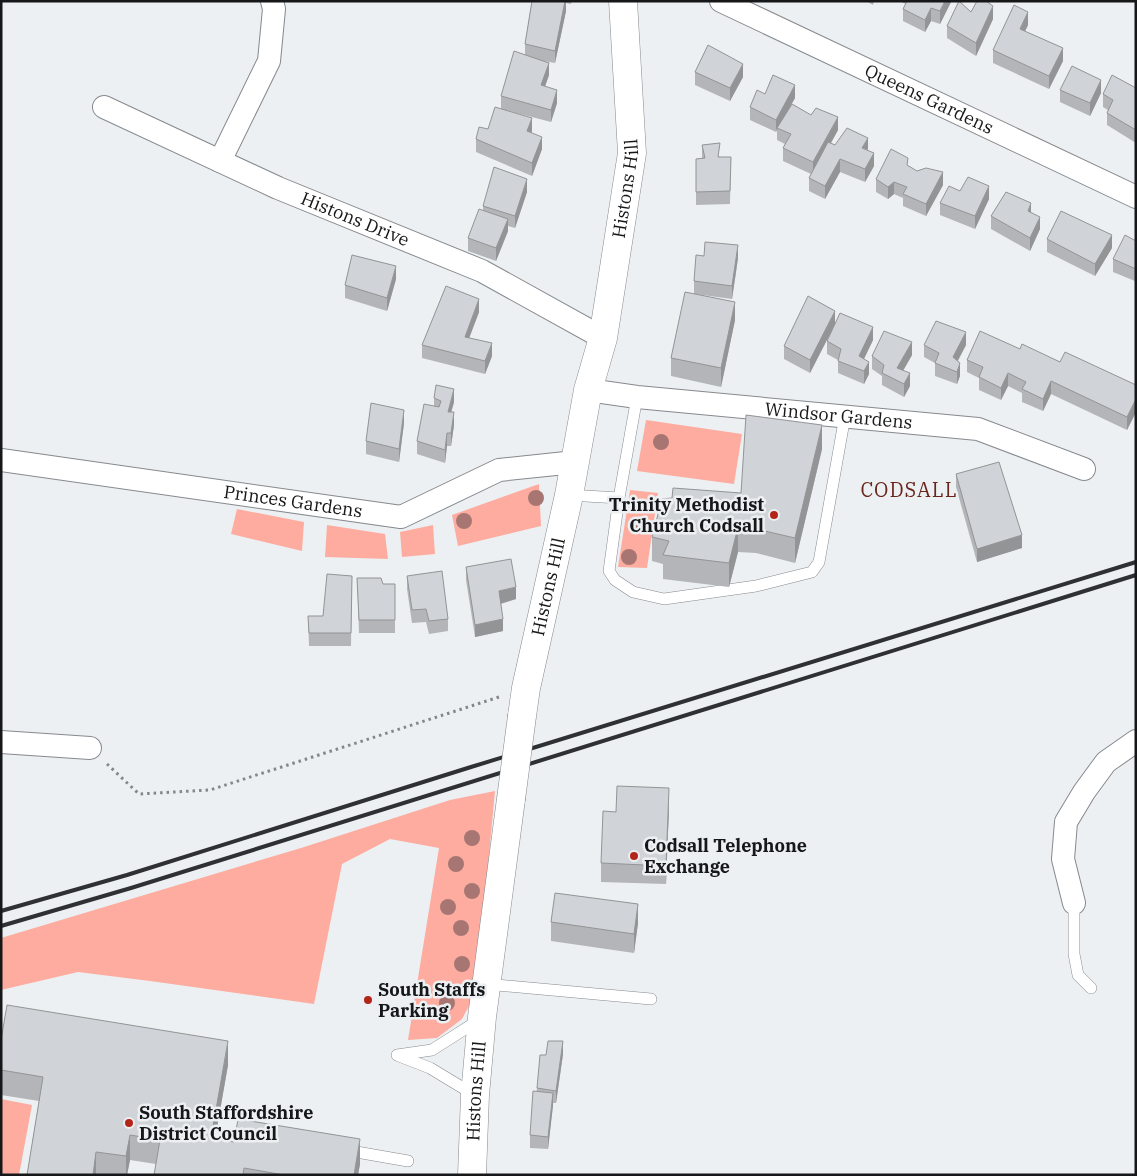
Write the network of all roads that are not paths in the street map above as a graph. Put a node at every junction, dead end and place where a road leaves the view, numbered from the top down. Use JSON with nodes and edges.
{"nodes":[{"id":1,"x":272,"y":1,"type":"edge"},
{"id":2,"x":623,"y":1,"type":"edge"},
{"id":3,"x":721,"y":1,"type":"edge"},
{"id":4,"x":104,"y":107,"type":"dead end"},
{"id":5,"x":220,"y":161,"type":"junction"},
{"id":6,"x":1136,"y":197,"type":"edge"},
{"id":7,"x":603,"y":338,"type":"junction"},
{"id":8,"x":588,"y":390,"type":"junction"},
{"id":9,"x":637,"y":397,"type":"junction"},
{"id":10,"x":845,"y":416,"type":"junction"},
{"id":11,"x":1,"y":460,"type":"edge"},
{"id":12,"x":575,"y":462,"type":"junction"},
{"id":13,"x":1084,"y":470,"type":"dead end"},
{"id":14,"x":569,"y":495,"type":"junction"},
{"id":15,"x":619,"y":498,"type":"junction"},
{"id":16,"x":1136,"y":741,"type":"edge"},
{"id":17,"x":1,"y":742,"type":"edge"},
{"id":18,"x":90,"y":748,"type":"road end"},
{"id":19,"x":1074,"y":903,"type":"joint"},
{"id":20,"x":486,"y":984,"type":"junction"},
{"id":21,"x":1091,"y":988,"type":"dead end"},
{"id":22,"x":651,"y":999,"type":"dead end"},
{"id":23,"x":482,"y":1017,"type":"junction"},
{"id":24,"x":475,"y":1095,"type":"junction"},
{"id":25,"x":336,"y":1149,"type":"edge"},
{"id":26,"x":408,"y":1161,"type":"dead end"},
{"id":27,"x":472,"y":1175,"type":"edge"}],
"edges":[{"from":1,"to":5,"type":"street"},
{"from":2,"to":7,"type":"street","name":"Histons Hill"},
{"from":3,"to":6,"type":"street","name":"Queens Gardens"},
{"from":4,"to":5,"type":"street","name":"Histons Drive"},
{"from":5,"to":7,"type":"street","name":"Histons Drive"},
{"from":7,"to":8,"type":"street","name":"Histons Hill"},
{"from":8,"to":9,"type":"street","name":"Windsor Gardens"},
{"from":8,"to":12,"type":"street","name":"Histons Hill"},
{"from":9,"to":10,"type":"street","name":"Windsor Gardens"},
{"from":9,"to":15,"type":"lane"},
{"from":10,"to":13,"type":"street","name":"Windsor Gardens"},
{"from":10,"to":15,"type":"lane"},
{"from":11,"to":12,"type":"street","name":"Princes Gardens"},
{"from":12,"to":14,"type":"street","name":"Histons Hill"},
{"from":14,"to":15,"type":"lane"},
{"from":14,"to":20,"type":"street","name":"Histons Hill","bridge":true},
{"from":16,"to":19,"type":"street"},
{"from":17,"to":18,"type":"street"},
{"from":19,"to":21,"type":"lane"},
{"from":20,"to":22,"type":"lane"},
{"from":20,"to":23,"type":"street","name":"Histons Hill"},
{"from":23,"to":24,"type":"street","name":"Histons Hill"},
{"from":23,"to":24,"type":"lane"},
{"from":24,"to":27,"type":"street","name":"Histons Hill"},
{"from":25,"to":26,"type":"lane"}]}
